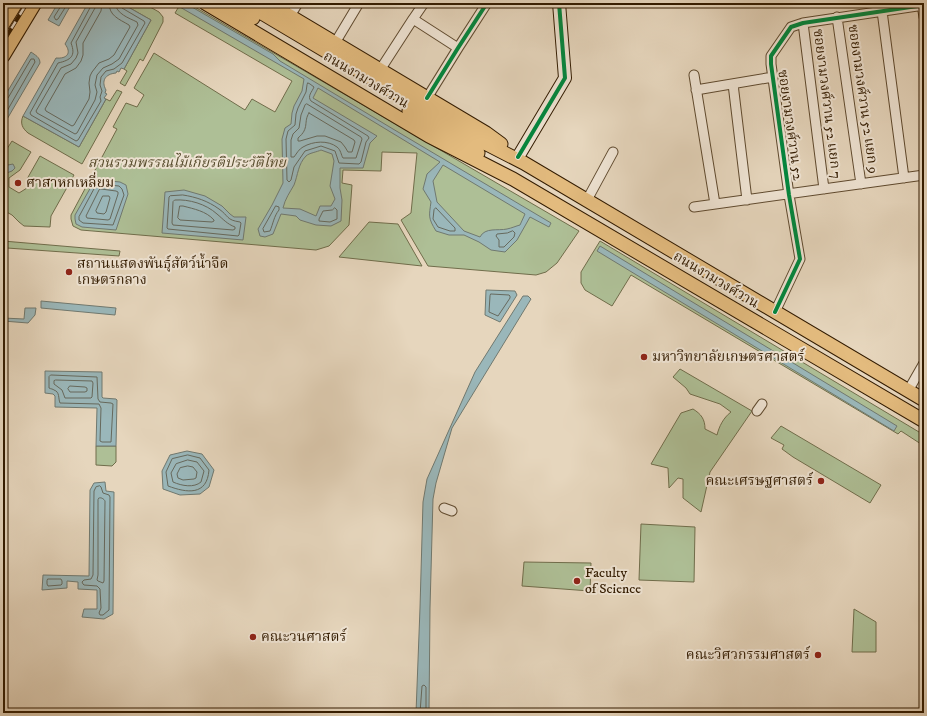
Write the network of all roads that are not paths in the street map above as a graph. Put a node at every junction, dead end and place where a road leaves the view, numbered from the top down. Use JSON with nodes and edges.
{"nodes":[{"id":1,"x":9,"y":3,"type":"edge"},
{"id":2,"x":16,"y":3,"type":"edge"},
{"id":3,"x":26,"y":3,"type":"edge"},
{"id":4,"x":35,"y":3,"type":"edge"},
{"id":5,"x":205,"y":3,"type":"edge"},
{"id":6,"x":227,"y":3,"type":"edge"},
{"id":7,"x":245,"y":3,"type":"edge"},
{"id":8,"x":268,"y":3,"type":"edge"},
{"id":9,"x":298,"y":3,"type":"edge"},
{"id":10,"x":359,"y":3,"type":"edge"},
{"id":11,"x":424,"y":3,"type":"edge"},
{"id":12,"x":487,"y":3,"type":"edge"},
{"id":13,"x":560,"y":3,"type":"edge"},
{"id":14,"x":923,"y":5,"type":"edge"},
{"id":15,"x":882,"y":11,"type":"junction"},
{"id":16,"x":290,"y":16,"type":"junction"},
{"id":17,"x":837,"y":17,"type":"junction"},
{"id":18,"x":924,"y":17,"type":"edge"},
{"id":19,"x":7,"y":19,"type":"edge"},
{"id":20,"x":413,"y":19,"type":"junction"},
{"id":21,"x":803,"y":23,"type":"junction"},
{"id":22,"x":3,"y":43,"type":"edge"},
{"id":23,"x":335,"y":43,"type":"junction"},
{"id":24,"x":458,"y":48,"type":"junction"},
{"id":25,"x":3,"y":56,"type":"edge"},
{"id":26,"x":380,"y":70,"type":"junction"},
{"id":27,"x":694,"y":75,"type":"dead end"},
{"id":28,"x":773,"y":77,"type":"junction"},
{"id":29,"x":733,"y":84,"type":"junction"},
{"id":30,"x":696,"y":90,"type":"junction"},
{"id":31,"x":427,"y":98,"type":"junction"},
{"id":32,"x":614,"y":152,"type":"dead end"},
{"id":33,"x":521,"y":160,"type":"junction"},
{"id":34,"x":924,"y":175,"type":"edge"},
{"id":35,"x":904,"y":178,"type":"junction"},
{"id":36,"x":513,"y":179,"type":"junction"},
{"id":37,"x":861,"y":184,"type":"junction"},
{"id":38,"x":824,"y":189,"type":"junction"},
{"id":39,"x":789,"y":195,"type":"junction"},
{"id":40,"x":587,"y":200,"type":"junction"},
{"id":41,"x":747,"y":200,"type":"junction"},
{"id":42,"x":714,"y":204,"type":"junction"},
{"id":43,"x":694,"y":207,"type":"dead end"},
{"id":44,"x":775,"y":312,"type":"junction"},
{"id":45,"x":924,"y":363,"type":"edge"},
{"id":46,"x":908,"y":391,"type":"junction"},
{"id":47,"x":924,"y":400,"type":"edge"},
{"id":48,"x":924,"y":421,"type":"edge"}],
"edges":[{"from":1,"to":19,"type":"main road"},
{"from":2,"to":19,"type":"main road"},
{"from":3,"to":19,"type":"main road"},
{"from":4,"to":25,"type":"main road"},
{"from":5,"to":36,"type":"main road","name":"ถนนงามวงศ์วาน"},
{"from":6,"to":36,"type":"main road","name":"ถนนงามวงศ์วาน"},
{"from":7,"to":33,"type":"main road","name":"ถนนงามวงศ์วาน"},
{"from":8,"to":16,"type":"main road","name":"ถนนงามวงศ์วาน"},
{"from":9,"to":16,"type":"street"},
{"from":10,"to":23,"type":"street"},
{"from":11,"to":20,"type":"street"},
{"from":12,"to":24,"type":"street"},
{"from":13,"to":33,"type":"street"},
{"from":14,"to":15,"type":"street","name":"ซอยงามวงศ์วาน 52"},
{"from":14,"to":18,"type":"street"},
{"from":15,"to":17,"type":"street","name":"ซอยงามวงศ์วาน 52"},
{"from":15,"to":35,"type":"street"},
{"from":16,"to":23,"type":"main road","name":"ถนนงามวงศ์วาน"},
{"from":17,"to":21,"type":"street","name":"ซอยงามวงศ์วาน 52"},
{"from":17,"to":37,"type":"street","name":"ซอยงามวงศ์วาน 52 แยก 9"},
{"from":19,"to":22,"type":"main road"},
{"from":20,"to":24,"type":"street"},
{"from":20,"to":26,"type":"street"},
{"from":21,"to":28,"type":"street","name":"ซอยงามวงศ์วาน 52"},
{"from":21,"to":38,"type":"street","name":"ซอยงามวงศ์วาน 52 แยก 7"},
{"from":23,"to":26,"type":"main road","name":"ถนนงามวงศ์วาน"},
{"from":24,"to":31,"type":"street"},
{"from":26,"to":31,"type":"main road","name":"ถนนงามวงศ์วาน"},
{"from":27,"to":30,"type":"street"},
{"from":28,"to":29,"type":"street"},
{"from":28,"to":39,"type":"street","name":"ซอยงามวงศ์วาน 52"},
{"from":29,"to":30,"type":"street"},
{"from":29,"to":41,"type":"street"},
{"from":30,"to":42,"type":"street"},
{"from":31,"to":33,"type":"main road","name":"ถนนงามวงศ์วาน"},
{"from":32,"to":40,"type":"street"},
{"from":33,"to":40,"type":"main road","name":"ถนนงามวงศ์วาน"},
{"from":34,"to":35,"type":"street"},
{"from":35,"to":37,"type":"street"},
{"from":36,"to":48,"type":"main road","name":"ถนนงามวงศ์วาน"},
{"from":37,"to":38,"type":"street"},
{"from":38,"to":39,"type":"street"},
{"from":39,"to":41,"type":"street"},
{"from":39,"to":44,"type":"street","name":"ซอยงามวงศ์วาน 52"},
{"from":40,"to":44,"type":"main road","name":"ถนนงามวงศ์วาน"},
{"from":41,"to":42,"type":"street"},
{"from":42,"to":43,"type":"street"},
{"from":44,"to":46,"type":"main road","name":"ถนนงามวงศ์วาน"},
{"from":45,"to":46,"type":"street"},
{"from":46,"to":47,"type":"main road","name":"ถนนงามวงศ์วาน"}]}
